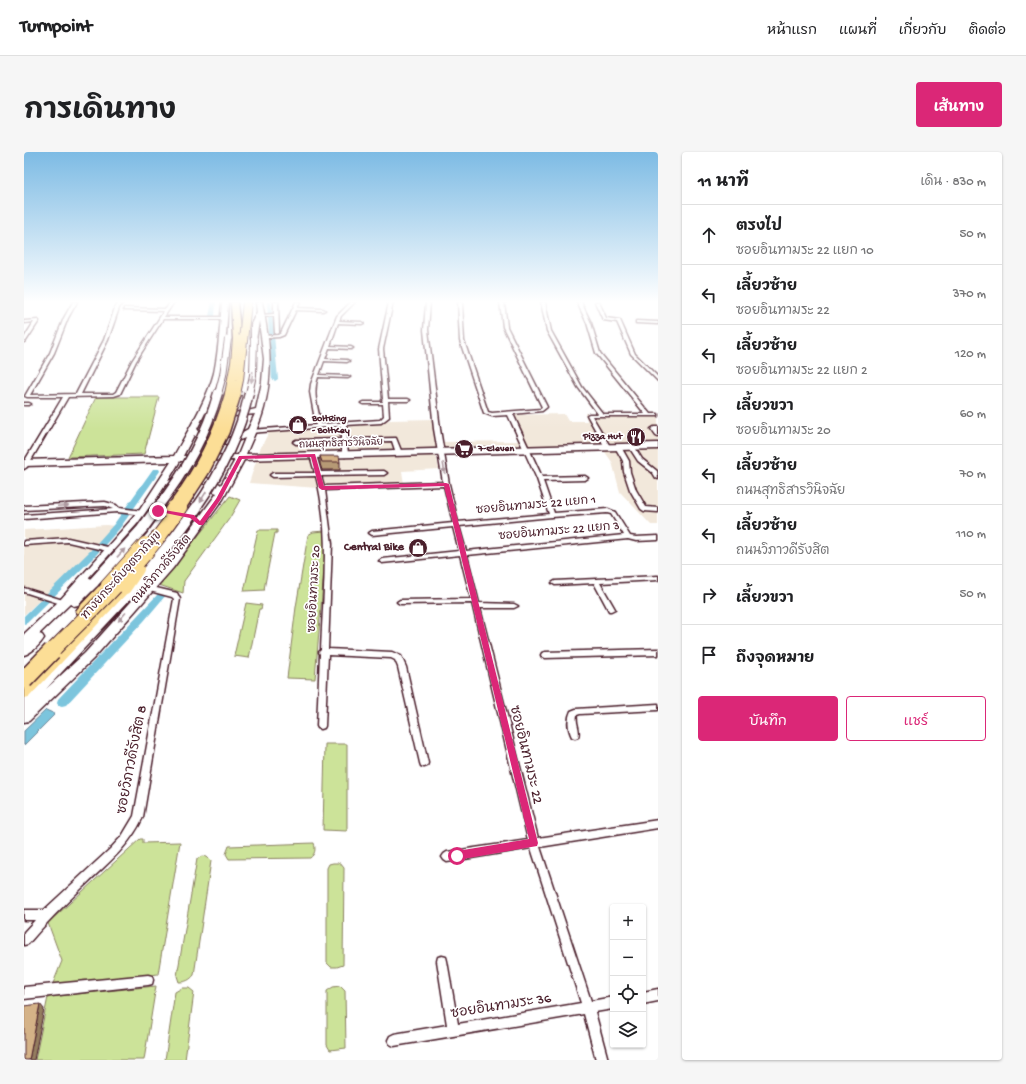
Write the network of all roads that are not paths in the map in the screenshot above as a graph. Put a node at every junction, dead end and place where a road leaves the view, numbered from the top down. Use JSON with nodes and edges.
{"nodes":[{"id":1,"x":56,"y":344,"type":"edge"},
{"id":2,"x":104,"y":344,"type":"edge"},
{"id":3,"x":145,"y":344,"type":"edge"},
{"id":4,"x":221,"y":344,"type":"edge"},
{"id":5,"x":236,"y":344,"type":"edge"},
{"id":6,"x":237,"y":344,"type":"edge"},
{"id":7,"x":240,"y":344,"type":"edge"},
{"id":8,"x":241,"y":344,"type":"edge"},
{"id":9,"x":243,"y":344,"type":"edge"},
{"id":10,"x":266,"y":344,"type":"edge"},
{"id":11,"x":382,"y":344,"type":"edge"},
{"id":12,"x":428,"y":344,"type":"edge"},
{"id":13,"x":463,"y":344,"type":"edge"},
{"id":14,"x":514,"y":344,"type":"edge"},
{"id":15,"x":556,"y":344,"type":"edge"},
{"id":16,"x":595,"y":344,"type":"edge"},
{"id":17,"x":629,"y":344,"type":"edge"},
{"id":18,"x":328,"y":347,"type":"joint"},
{"id":19,"x":351,"y":348,"type":"dead end"},
{"id":20,"x":323,"y":360,"type":"junction"},
{"id":21,"x":347,"y":362,"type":"dead end"},
{"id":22,"x":316,"y":376,"type":"junction"},
{"id":23,"x":348,"y":378,"type":"dead end"},
{"id":24,"x":658,"y":380,"type":"edge"},
{"id":25,"x":66,"y":396,"type":"junction"},
{"id":26,"x":78,"y":396,"type":"junction"},
{"id":27,"x":408,"y":400,"type":"dead end"},
{"id":28,"x":385,"y":401,"type":"junction"},
{"id":29,"x":363,"y":403,"type":"dead end"},
{"id":30,"x":203,"y":410,"type":"junction"},
{"id":31,"x":260,"y":410,"type":"junction"},
{"id":32,"x":510,"y":414,"type":"junction"},
{"id":33,"x":653,"y":414,"type":"edge"},
{"id":34,"x":602,"y":415,"type":"junction"},
{"id":35,"x":658,"y":422,"type":"edge"},
{"id":36,"x":343,"y":424,"type":"junction"},
{"id":37,"x":319,"y":426,"type":"junction"},
{"id":38,"x":658,"y":429,"type":"edge"},
{"id":39,"x":194,"y":430,"type":"junction"},
{"id":40,"x":252,"y":431,"type":"junction"},
{"id":41,"x":658,"y":435,"type":"edge"},
{"id":42,"x":344,"y":440,"type":"junction"},
{"id":43,"x":296,"y":442,"type":"dead end"},
{"id":44,"x":658,"y":446,"type":"edge"},
{"id":45,"x":618,"y":447,"type":"junction"},
{"id":46,"x":632,"y":447,"type":"junction"},
{"id":47,"x":608,"y":448,"type":"junction"},
{"id":48,"x":527,"y":450,"type":"junction"},
{"id":49,"x":441,"y":452,"type":"junction"},
{"id":50,"x":399,"y":453,"type":"junction"},
{"id":51,"x":345,"y":454,"type":"junction"},
{"id":52,"x":313,"y":455,"type":"junction"},
{"id":53,"x":240,"y":457,"type":"junction"},
{"id":54,"x":177,"y":459,"type":"junction"},
{"id":55,"x":25,"y":464,"type":"edge"},
{"id":56,"x":384,"y":473,"type":"dead end"},
{"id":57,"x":318,"y":474,"type":"junction"},
{"id":58,"x":273,"y":475,"type":"dead end"},
{"id":59,"x":658,"y":477,"type":"edge"},
{"id":60,"x":585,"y":478,"type":"dead end"},
{"id":61,"x":540,"y":479,"type":"junction"},
{"id":62,"x":446,"y":484,"type":"junction"},
{"id":63,"x":322,"y":488,"type":"junction"},
{"id":64,"x":158,"y":491,"type":"junction"},
{"id":65,"x":218,"y":499,"type":"junction"},
{"id":66,"x":24,"y":508,"type":"edge"},
{"id":67,"x":117,"y":510,"type":"junction"},
{"id":68,"x":658,"y":510,"type":"edge"},
{"id":69,"x":139,"y":513,"type":"junction"},
{"id":70,"x":552,"y":515,"type":"junction"},
{"id":71,"x":24,"y":517,"type":"edge"},
{"id":72,"x":201,"y":524,"type":"junction"},
{"id":73,"x":456,"y":524,"type":"junction"},
{"id":74,"x":372,"y":533,"type":"dead end"},
{"id":75,"x":628,"y":537,"type":"junction"},
{"id":76,"x":658,"y":538,"type":"edge"},
{"id":77,"x":24,"y":543,"type":"edge"},
{"id":78,"x":107,"y":549,"type":"junction"},
{"id":79,"x":462,"y":552,"type":"junction"},
{"id":80,"x":382,"y":560,"type":"dead end"},
{"id":81,"x":658,"y":578,"type":"edge"},
{"id":82,"x":596,"y":581,"type":"junction"},
{"id":83,"x":556,"y":583,"type":"dead end"},
{"id":84,"x":148,"y":588,"type":"junction"},
{"id":85,"x":128,"y":589,"type":"junction"},
{"id":86,"x":24,"y":590,"type":"edge"},
{"id":87,"x":400,"y":602,"type":"dead end"},
{"id":88,"x":64,"y":603,"type":"junction"},
{"id":89,"x":474,"y":603,"type":"junction"},
{"id":90,"x":514,"y":606,"type":"dead end"},
{"id":91,"x":611,"y":609,"type":"dead end"},
{"id":92,"x":24,"y":641,"type":"edge"},
{"id":93,"x":24,"y":652,"type":"edge"},
{"id":94,"x":323,"y":652,"type":"junction"},
{"id":95,"x":658,"y":652,"type":"edge"},
{"id":96,"x":545,"y":655,"type":"dead end"},
{"id":97,"x":24,"y":667,"type":"edge"},
{"id":98,"x":24,"y":671,"type":"edge"},
{"id":99,"x":24,"y":680,"type":"edge"},
{"id":100,"x":24,"y":693,"type":"edge"},
{"id":101,"x":24,"y":704,"type":"edge"},
{"id":102,"x":658,"y":707,"type":"edge"},
{"id":103,"x":24,"y":717,"type":"edge"},
{"id":104,"x":321,"y":726,"type":"dead end"},
{"id":105,"x":575,"y":735,"type":"dead end"},
{"id":106,"x":424,"y":763,"type":"dead end"},
{"id":107,"x":658,"y":824,"type":"edge"},
{"id":108,"x":534,"y":843,"type":"junction"},
{"id":109,"x":447,"y":857,"type":"dead end"},
{"id":110,"x":24,"y":915,"type":"edge"},
{"id":111,"x":46,"y":915,"type":"junction"},
{"id":112,"x":24,"y":940,"type":"edge"},
{"id":113,"x":442,"y":961,"type":"dead end"},
{"id":114,"x":148,"y":980,"type":"dead end"},
{"id":115,"x":24,"y":993,"type":"edge"},
{"id":116,"x":658,"y":995,"type":"edge"},
{"id":117,"x":646,"y":997,"type":"edge"},
{"id":118,"x":610,"y":1004,"type":"edge"},
{"id":119,"x":588,"y":1008,"type":"junction"},
{"id":120,"x":453,"y":1030,"type":"junction"},
{"id":121,"x":394,"y":1040,"type":"dead end"},
{"id":122,"x":602,"y":1060,"type":"edge"}],
"edges":[{"from":1,"to":25,"type":"street"},
{"from":2,"to":26,"type":"street"},
{"from":3,"to":26,"type":"street"},
{"from":4,"to":30,"type":"main road"},
{"from":5,"to":97,"type":"highway","name":"ทางยกระดับอุตราภิมุข","bridge":true},
{"from":93,"to":6,"type":"main road","one_way":true,"bridge":true},
{"from":7,"to":98,"type":"highway","name":"ถนนวิภาวดีรังสิต","bridge":true},
{"from":8,"to":85,"type":"highway","name":"ถนนวิภาวดีรังสิต","one_way":true,"bridge":true},
{"from":9,"to":99,"type":"highway","name":"ทางยกระดับอุตราภิมุข","bridge":true},
{"from":10,"to":31,"type":"main road","name":"ถนนวิภาวดีรังสิต"},
{"from":11,"to":28,"type":"street"},
{"from":12,"to":49,"type":"street","name":"ซอยอินทามระ 22"},
{"from":13,"to":32,"type":"street"},
{"from":14,"to":32,"type":"street"},
{"from":15,"to":34,"type":"street"},
{"from":16,"to":33,"type":"street"},
{"from":17,"to":24,"type":"street"},
{"from":18,"to":19,"type":"street"},
{"from":18,"to":20,"type":"street"},
{"from":20,"to":21,"type":"street"},
{"from":20,"to":22,"type":"street"},
{"from":22,"to":23,"type":"street"},
{"from":22,"to":37,"type":"street"},
{"from":25,"to":26,"type":"street"},
{"from":25,"to":55,"type":"street"},
{"from":27,"to":28,"type":"street"},
{"from":28,"to":29,"type":"street"},
{"from":28,"to":36,"type":"street"},
{"from":30,"to":31,"type":"main road"},
{"from":30,"to":39,"type":"main road"},
{"from":31,"to":40,"type":"main road","name":"ถนนวิภาวดีรังสิต"},
{"from":32,"to":48,"type":"street"},
{"from":33,"to":34,"type":"street"},
{"from":33,"to":35,"type":"street"},
{"from":34,"to":47,"type":"street"},
{"from":36,"to":37,"type":"street"},
{"from":36,"to":42,"type":"street"},
{"from":37,"to":40,"type":"street"},
{"from":38,"to":41,"type":"street"},
{"from":39,"to":40,"type":"main road"},
{"from":39,"to":54,"type":"main road"},
{"from":40,"to":53,"type":"main road","name":"ถนนวิภาวดีรังสิต"},
{"from":42,"to":43,"type":"street"},
{"from":42,"to":50,"type":"street"},
{"from":42,"to":51,"type":"street"},
{"from":44,"to":46,"type":"main road","name":"ถนนสุทธิสารวินิจฉัย"},
{"from":45,"to":46,"type":"main road","name":"ถนนสุทธิสารวินิจฉัย"},
{"from":45,"to":47,"type":"main road","name":"ถนนสุทธิสารวินิจฉัย"},
{"from":45,"to":68,"type":"street"},
{"from":46,"to":59,"type":"street"},
{"from":47,"to":48,"type":"main road","name":"ถนนสุทธิสารวินิจฉัย"},
{"from":48,"to":49,"type":"main road","name":"ถนนสุทธิสารวินิจฉัย"},
{"from":48,"to":61,"type":"street"},
{"from":49,"to":50,"type":"main road","name":"ถนนสุทธิสารวินิจฉัย"},
{"from":49,"to":62,"type":"street","name":"ซอยอินทามระ 22","one_way":true},
{"from":50,"to":51,"type":"main road","name":"ถนนสุทธิสารวินิจฉัย"},
{"from":51,"to":52,"type":"main road","name":"ถนนสุทธิสารวินิจฉัย"},
{"from":52,"to":53,"type":"main road","name":"ถนนสุทธิสารวินิจฉัย"},
{"from":52,"to":57,"type":"street","name":"ซอยอินทามระ 20"},
{"from":53,"to":54,"type":"main road","name":"ถนนสุทธิสารวินิจฉัย"},
{"from":53,"to":65,"type":"main road","name":"ถนนวิภาวดีรังสิต"},
{"from":54,"to":55,"type":"main road","name":"ถนนสุทธิสารวินิจฉัย"},
{"from":54,"to":64,"type":"main road"},
{"from":56,"to":57,"type":"street"},
{"from":57,"to":58,"type":"street"},
{"from":57,"to":63,"type":"street","name":"ซอยอินทามระ 20"},
{"from":60,"to":61,"type":"street"},
{"from":61,"to":70,"type":"street"},
{"from":62,"to":63,"type":"street"},
{"from":62,"to":73,"type":"street","name":"ซอยอินทามระ 22"},
{"from":63,"to":94,"type":"street","name":"ซอยอินทามระ 20"},
{"from":64,"to":65,"type":"main road"},
{"from":64,"to":69,"type":"main road"},
{"from":65,"to":72,"type":"main road","name":"ถนนวิภาวดีรังสิต"},
{"from":66,"to":67,"type":"street","one_way":true},
{"from":67,"to":69,"type":"street"},
{"from":67,"to":71,"type":"street"},
{"from":69,"to":72,"type":"main road"},
{"from":69,"to":78,"type":"main road"},
{"from":70,"to":73,"type":"street","name":"ซอยอินทามระ 22 แยก 1"},
{"from":70,"to":75,"type":"street","name":"ซอยอินทามระ 22 แยก 1"},
{"from":72,"to":84,"type":"main road","name":"ถนนวิภาวดีรังสิต"},
{"from":73,"to":74,"type":"street","name":"ซอยอินทามระ 22 แยก 1"},
{"from":73,"to":79,"type":"street","name":"ซอยอินทามระ 22"},
{"from":75,"to":76,"type":"street","name":"ซอยอินทามระ 22 แยก 3"},
{"from":75,"to":79,"type":"street","name":"ซอยอินทามระ 22 แยก 3"},
{"from":77,"to":78,"type":"street"},
{"from":78,"to":88,"type":"main road"},
{"from":79,"to":80,"type":"street","name":"ซอยอินทามระ 22 แยก 3"},
{"from":79,"to":89,"type":"street","name":"ซอยอินทามระ 22"},
{"from":81,"to":82,"type":"street"},
{"from":82,"to":83,"type":"street"},
{"from":82,"to":91,"type":"street"},
{"from":84,"to":103,"type":"main road","name":"ถนนวิภาวดีรังสิต","one_way":true},
{"from":84,"to":111,"type":"street","name":"ซอยวิภาวดีรังสิต 8"},
{"from":85,"to":100,"type":"highway","name":"ถนนวิภาวดีรังสิต"},
{"from":85,"to":101,"type":"main road"},
{"from":86,"to":88,"type":"street"},
{"from":87,"to":89,"type":"street"},
{"from":88,"to":92,"type":"main road"},
{"from":89,"to":90,"type":"street"},
{"from":89,"to":108,"type":"street","name":"ซอยอินทามระ 22"},
{"from":94,"to":104,"type":"street","name":"ซอยอินทามระ 20"},
{"from":94,"to":106,"type":"street"},
{"from":95,"to":96,"type":"street"},
{"from":102,"to":105,"type":"street"},
{"from":107,"to":108,"type":"street"},
{"from":108,"to":109,"type":"street"},
{"from":108,"to":119,"type":"street","name":"ซอยอินทามระ 22"},
{"from":110,"to":111,"type":"street"},
{"from":111,"to":112,"type":"street","name":"ซอยวิภาวดีรังสิต 8"},
{"from":113,"to":120,"type":"street"},
{"from":114,"to":115,"type":"street"},
{"from":116,"to":117,"type":"street"},
{"from":118,"to":119,"type":"street","name":"ซอยอินทามระ 36"},
{"from":119,"to":120,"type":"street","name":"ซอยอินทามระ 36"},
{"from":119,"to":122,"type":"street","name":"ซอยอินทามระ 22"},
{"from":120,"to":121,"type":"street","name":"ซอยอินทามระ 36"}]}
